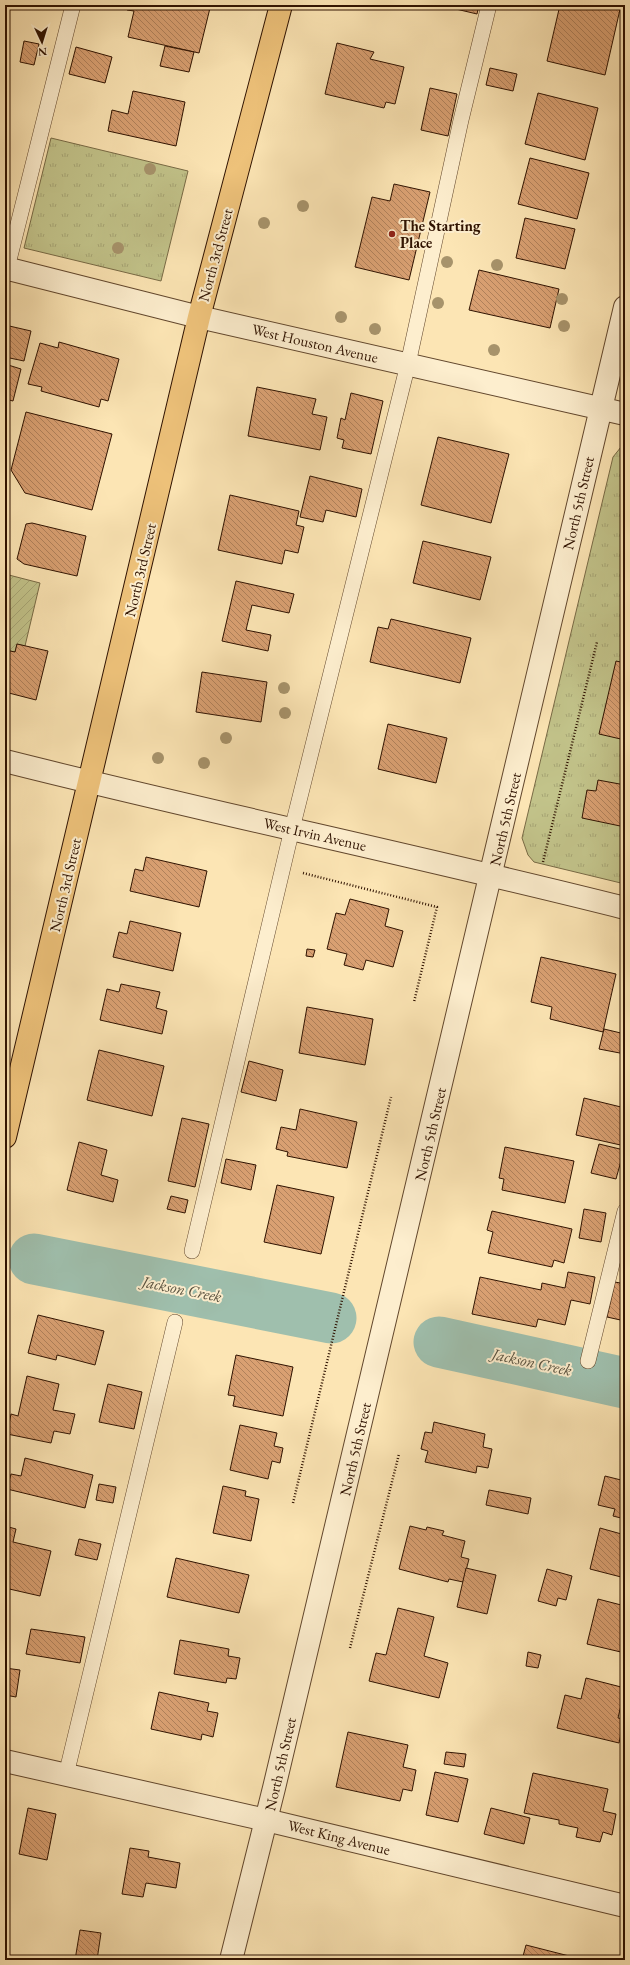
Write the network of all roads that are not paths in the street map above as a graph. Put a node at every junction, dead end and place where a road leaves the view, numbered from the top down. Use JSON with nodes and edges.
{"nodes":[{"id":1,"x":73,"y":5,"type":"edge"},
{"id":2,"x":281,"y":5,"type":"edge"},
{"id":3,"x":489,"y":5,"type":"edge"},
{"id":4,"x":6,"y":271,"type":"edge"},
{"id":5,"x":625,"y":307,"type":"edge"},
{"id":6,"x":199,"y":316,"type":"junction"},
{"id":7,"x":408,"y":364,"type":"junction"},
{"id":8,"x":600,"y":408,"type":"junction"},
{"id":9,"x":625,"y":414,"type":"edge"},
{"id":10,"x":5,"y":761,"type":"edge"},
{"id":11,"x":90,"y":782,"type":"junction"},
{"id":12,"x":292,"y":829,"type":"junction"},
{"id":13,"x":492,"y":875,"type":"junction"},
{"id":14,"x":625,"y":908,"type":"edge"},
{"id":15,"x":5,"y":1137,"type":"edge"},
{"id":16,"x":625,"y":1211,"type":"edge"},
{"id":17,"x":192,"y":1251,"type":"dead end"},
{"id":18,"x":175,"y":1322,"type":"dead end"},
{"id":19,"x":588,"y":1361,"type":"dead end"},
{"id":20,"x":5,"y":1761,"type":"edge"},
{"id":21,"x":66,"y":1775,"type":"junction"},
{"id":22,"x":266,"y":1820,"type":"junction"},
{"id":23,"x":625,"y":1906,"type":"edge"},
{"id":24,"x":231,"y":1960,"type":"edge"}],
"edges":[{"from":1,"to":4,"type":"lane"},
{"from":2,"to":6,"type":"main road","name":"North 3rd Street"},
{"from":3,"to":7,"type":"lane"},
{"from":4,"to":6,"type":"street","name":"West Houston Avenue"},
{"from":5,"to":8,"type":"street","name":"North 5th Street"},
{"from":6,"to":7,"type":"street","name":"West Houston Avenue"},
{"from":6,"to":11,"type":"main road","name":"North 3rd Street"},
{"from":7,"to":8,"type":"street","name":"West Houston Avenue"},
{"from":7,"to":12,"type":"lane"},
{"from":8,"to":9,"type":"street","name":"West Houston Avenue"},
{"from":8,"to":13,"type":"street","name":"North 5th Street"},
{"from":10,"to":11,"type":"street","name":"West Irvin Avenue"},
{"from":11,"to":12,"type":"street","name":"West Irvin Avenue"},
{"from":11,"to":15,"type":"main road","name":"North 3rd Street"},
{"from":12,"to":13,"type":"street","name":"West Irvin Avenue"},
{"from":12,"to":17,"type":"lane"},
{"from":13,"to":14,"type":"street","name":"West Irvin Avenue"},
{"from":13,"to":22,"type":"street","name":"North 5th Street"},
{"from":16,"to":19,"type":"lane"},
{"from":18,"to":21,"type":"lane"},
{"from":20,"to":21,"type":"street","name":"West King Avenue"},
{"from":21,"to":22,"type":"street","name":"West King Avenue"},
{"from":22,"to":23,"type":"street","name":"West King Avenue"},
{"from":22,"to":24,"type":"street","name":"North 5th Street"}]}
